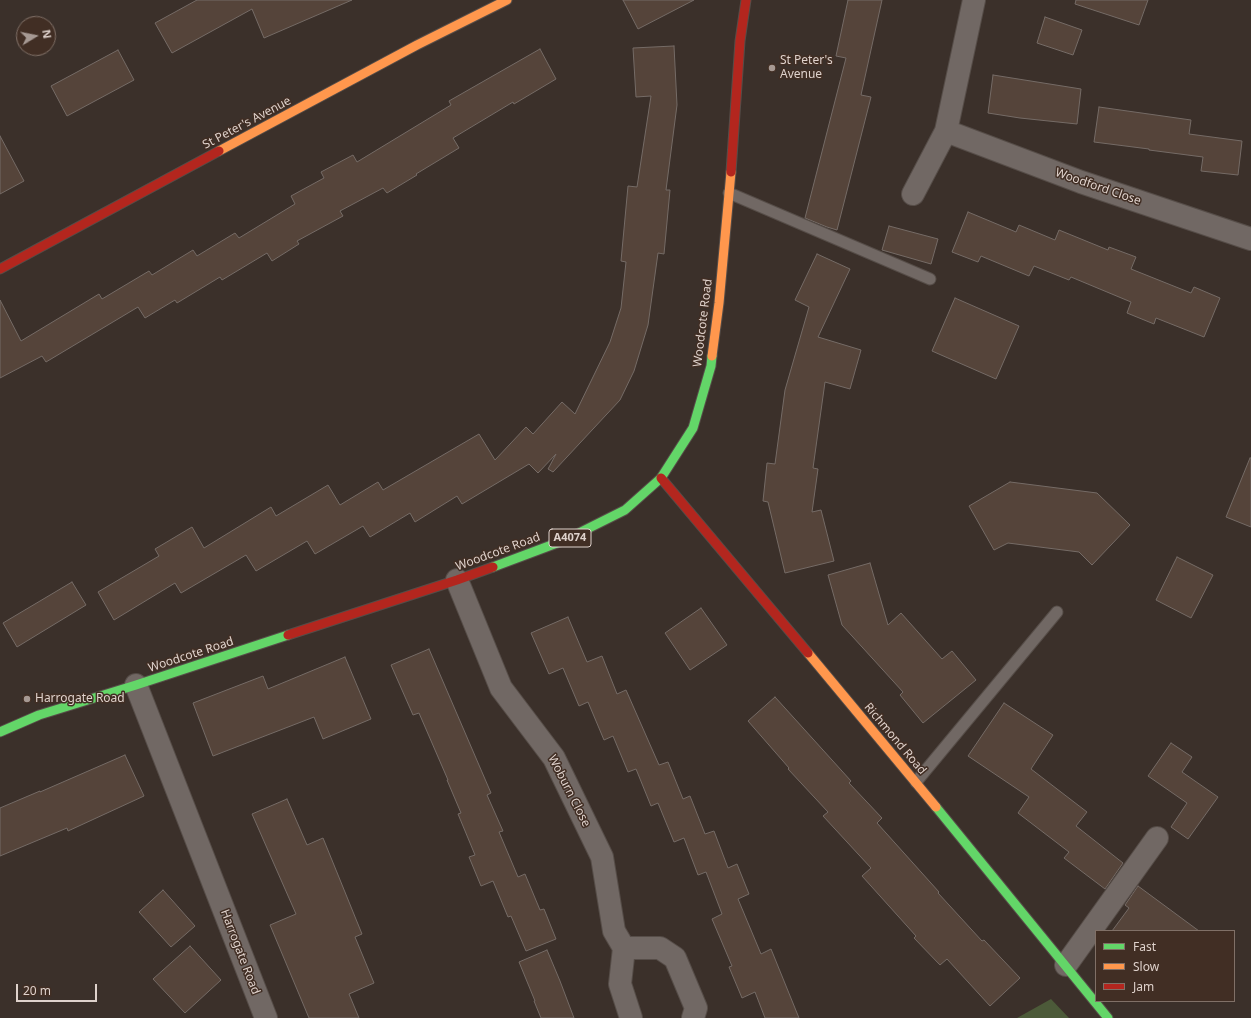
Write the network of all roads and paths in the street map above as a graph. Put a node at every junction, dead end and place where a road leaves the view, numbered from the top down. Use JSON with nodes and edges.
{"nodes":[{"id":1,"x":507,"y":0,"type":"edge"},
{"id":2,"x":746,"y":0,"type":"edge"},
{"id":3,"x":974,"y":0,"type":"edge"},
{"id":4,"x":946,"y":131,"type":"junction"},
{"id":5,"x":729,"y":193,"type":"junction"},
{"id":6,"x":913,"y":194,"type":"dead end"},
{"id":7,"x":1251,"y":239,"type":"edge"},
{"id":8,"x":0,"y":269,"type":"edge"},
{"id":9,"x":930,"y":279,"type":"dead end"},
{"id":10,"x":661,"y":478,"type":"junction"},
{"id":11,"x":457,"y":580,"type":"junction"},
{"id":12,"x":1057,"y":612,"type":"dead end"},
{"id":13,"x":136,"y":685,"type":"junction"},
{"id":14,"x":0,"y":732,"type":"edge"},
{"id":15,"x":916,"y":782,"type":"junction"},
{"id":16,"x":1156,"y":838,"type":"dead end"},
{"id":17,"x":624,"y":948,"type":"junction"},
{"id":18,"x":1066,"y":965,"type":"junction"},
{"id":19,"x":1095,"y":1002,"type":"edge"},
{"id":20,"x":1095,"y":1002,"type":"edge"},
{"id":21,"x":266,"y":1018,"type":"edge"},
{"id":22,"x":631,"y":1018,"type":"edge"},
{"id":23,"x":693,"y":1018,"type":"edge"},
{"id":24,"x":1108,"y":1018,"type":"edge"}],
"edges":[{"from":1,"to":8,"type":"street","name":"St Peter's Avenue"},
{"from":2,"to":5,"type":"street","name":"Woodcote Road","number":"A4074"},
{"from":3,"to":4,"type":"street"},
{"from":4,"to":6,"type":"street"},
{"from":4,"to":7,"type":"street","name":"Woodford Close"},
{"from":5,"to":9,"type":"lane"},
{"from":5,"to":10,"type":"street","name":"Woodcote Road","number":"A4074"},
{"from":10,"to":11,"type":"street","name":"Woodcote Road","number":"A4074"},
{"from":10,"to":15,"type":"street","name":"Richmond Road"},
{"from":11,"to":13,"type":"street","name":"Woodcote Road","number":"A4074"},
{"from":11,"to":17,"type":"street","name":"Woburn Close"},
{"from":12,"to":15,"type":"lane"},
{"from":13,"to":14,"type":"street","name":"Woodcote Road","number":"A4074"},
{"from":13,"to":21,"type":"street","name":"Harrogate Road"},
{"from":15,"to":18,"type":"street","name":"Richmond Road"},
{"from":16,"to":18,"type":"street"},
{"from":17,"to":22,"type":"street"},
{"from":17,"to":23,"type":"street"},
{"from":18,"to":19,"type":"street","name":"Richmond Road"},
{"from":20,"to":24,"type":"street","name":"Richmond Road"}]}
